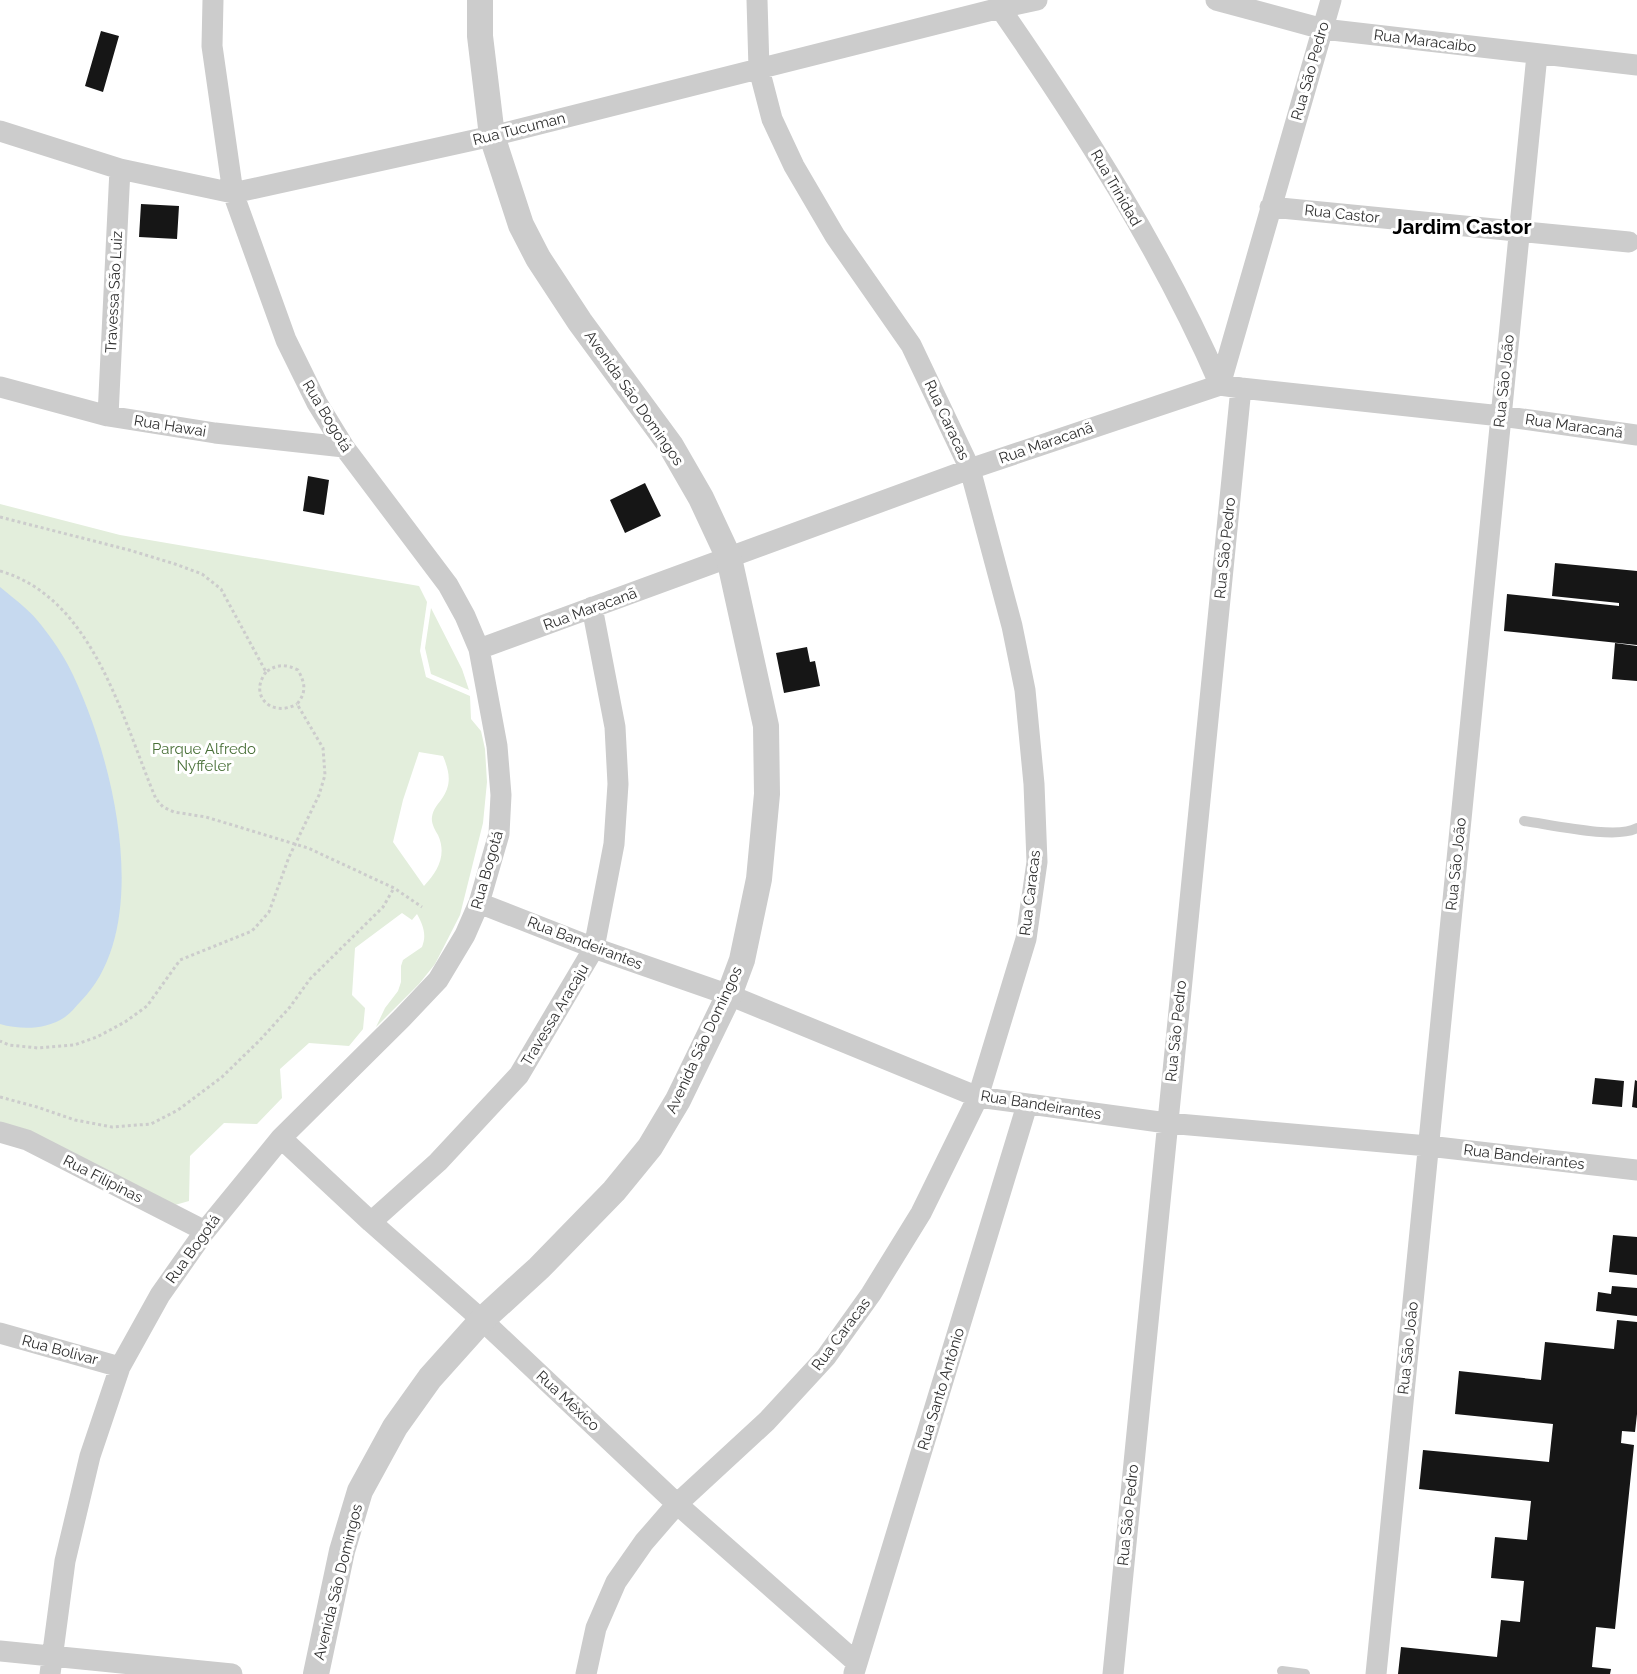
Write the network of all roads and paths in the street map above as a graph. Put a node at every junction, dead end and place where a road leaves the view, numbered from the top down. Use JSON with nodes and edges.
{"nodes":[{"id":1,"x":213,"y":0,"type":"edge"},
{"id":2,"x":480,"y":0,"type":"edge"},
{"id":3,"x":757,"y":0,"type":"edge"},
{"id":4,"x":1037,"y":0,"type":"edge"},
{"id":5,"x":1216,"y":0,"type":"edge"},
{"id":6,"x":1331,"y":0,"type":"edge"},
{"id":7,"x":1000,"y":4,"type":"edge"},
{"id":8,"x":1323,"y":29,"type":"junction"},
{"id":9,"x":1537,"y":55,"type":"junction"},
{"id":10,"x":1637,"y":65,"type":"edge"},
{"id":11,"x":759,"y":69,"type":"junction"},
{"id":12,"x":0,"y":131,"type":"edge"},
{"id":13,"x":492,"y":136,"type":"junction"},
{"id":14,"x":120,"y":169,"type":"junction"},
{"id":15,"x":234,"y":193,"type":"junction"},
{"id":16,"x":1270,"y":207,"type":"junction"},
{"id":17,"x":1519,"y":232,"type":"junction"},
{"id":18,"x":1629,"y":242,"type":"dead end"},
{"id":19,"x":1195,"y":327,"type":"junction"},
{"id":20,"x":1235,"y":330,"type":"junction"},
{"id":21,"x":1230,"y":386,"type":"junction"},
{"id":22,"x":0,"y":387,"type":"edge"},
{"id":23,"x":108,"y":416,"type":"junction"},
{"id":24,"x":1501,"y":416,"type":"junction"},
{"id":25,"x":1637,"y":435,"type":"edge"},
{"id":26,"x":344,"y":447,"type":"junction"},
{"id":27,"x":970,"y":469,"type":"junction"},
{"id":28,"x":0,"y":517,"type":"edge"},
{"id":29,"x":729,"y":558,"type":"junction"},
{"id":30,"x":0,"y":571,"type":"edge"},
{"id":31,"x":592,"y":608,"type":"junction"},
{"id":32,"x":479,"y":649,"type":"junction"},
{"id":33,"x":266,"y":672,"type":"junction"},
{"id":34,"x":297,"y":705,"type":"junction"},
{"id":35,"x":1524,"y":821,"type":"dead end"},
{"id":36,"x":1637,"y":828,"type":"edge"},
{"id":37,"x":294,"y":844,"type":"junction"},
{"id":38,"x":394,"y":888,"type":"junction"},
{"id":39,"x":479,"y":903,"type":"junction"},
{"id":40,"x":422,"y":907,"type":"dead end"},
{"id":41,"x":594,"y":948,"type":"junction"},
{"id":42,"x":729,"y":995,"type":"junction"},
{"id":43,"x":0,"y":1041,"type":"edge"},
{"id":44,"x":0,"y":1097,"type":"edge"},
{"id":45,"x":978,"y":1097,"type":"junction"},
{"id":46,"x":1027,"y":1105,"type":"junction"},
{"id":47,"x":1167,"y":1123,"type":"junction"},
{"id":48,"x":0,"y":1132,"type":"edge"},
{"id":49,"x":281,"y":1138,"type":"junction"},
{"id":50,"x":1428,"y":1146,"type":"junction"},
{"id":51,"x":1637,"y":1170,"type":"edge"},
{"id":52,"x":371,"y":1222,"type":"junction"},
{"id":53,"x":205,"y":1231,"type":"junction"},
{"id":54,"x":482,"y":1320,"type":"junction"},
{"id":55,"x":0,"y":1333,"type":"edge"},
{"id":56,"x":120,"y":1367,"type":"junction"},
{"id":57,"x":677,"y":1504,"type":"junction"},
{"id":58,"x":0,"y":1651,"type":"edge"},
{"id":59,"x":51,"y":1665,"type":"edge"},
{"id":60,"x":856,"y":1668,"type":"edge"},
{"id":61,"x":1282,"y":1671,"type":"dead end"},
{"id":62,"x":232,"y":1674,"type":"edge"},
{"id":63,"x":316,"y":1674,"type":"edge"},
{"id":64,"x":586,"y":1674,"type":"edge"},
{"id":65,"x":1113,"y":1674,"type":"edge"},
{"id":66,"x":1305,"y":1674,"type":"edge"},
{"id":67,"x":1376,"y":1674,"type":"edge"}],
"edges":[{"from":1,"to":15,"type":"street","name":"Rua Bogotá"},
{"from":2,"to":13,"type":"street","name":"Avenida São Domingos"},
{"from":3,"to":11,"type":"street","name":"Rua Caracas"},
{"from":4,"to":7,"type":"street","name":"Rua Tucuman"},
{"from":5,"to":8,"type":"street","name":"Rua Maracaibo"},
{"from":6,"to":8,"type":"street","name":"Rua São Pedro"},
{"from":7,"to":11,"type":"street","name":"Rua Tucuman"},
{"from":7,"to":19,"type":"street","name":"Rua Trinidad"},
{"from":8,"to":9,"type":"street","name":"Rua Maracaibo"},
{"from":8,"to":16,"type":"street","name":"Rua São Pedro"},
{"from":9,"to":10,"type":"street","name":"Rua Maracaibo"},
{"from":9,"to":17,"type":"street","name":"Rua São João"},
{"from":11,"to":13,"type":"street","name":"Rua Tucuman"},
{"from":11,"to":27,"type":"street","name":"Rua Caracas"},
{"from":12,"to":14,"type":"street","name":"Rua Tucuman"},
{"from":13,"to":15,"type":"street","name":"Rua Tucuman"},
{"from":13,"to":29,"type":"street","name":"Avenida São Domingos"},
{"from":14,"to":15,"type":"street","name":"Rua Tucuman"},
{"from":14,"to":23,"type":"street","name":"Travessa São Luiz"},
{"from":15,"to":26,"type":"street","name":"Rua Bogotá"},
{"from":16,"to":17,"type":"street","name":"Rua Castor"},
{"from":16,"to":20,"type":"street","name":"Rua São Pedro"},
{"from":17,"to":18,"type":"street","name":"Rua Castor"},
{"from":17,"to":24,"type":"street","name":"Rua São João"},
{"from":19,"to":20,"type":"street"},
{"from":19,"to":21,"type":"street","name":"Rua Trinidad"},
{"from":20,"to":21,"type":"street","name":"Rua São Pedro"},
{"from":21,"to":24,"type":"street","name":"Rua Maracanã"},
{"from":21,"to":27,"type":"street","name":"Rua Maracanã"},
{"from":21,"to":47,"type":"street","name":"Rua São Pedro"},
{"from":22,"to":23,"type":"street","name":"Rua Hawai"},
{"from":23,"to":26,"type":"street","name":"Rua Hawai"},
{"from":24,"to":25,"type":"street","name":"Rua Maracanã"},
{"from":24,"to":50,"type":"street","name":"Rua São João"},
{"from":26,"to":32,"type":"street","name":"Rua Bogotá"},
{"from":27,"to":29,"type":"street","name":"Rua Maracanã"},
{"from":27,"to":45,"type":"street","name":"Rua Caracas"},
{"from":28,"to":33,"type":"path"},
{"from":29,"to":31,"type":"street","name":"Rua Maracanã"},
{"from":29,"to":42,"type":"street","name":"Avenida São Domingos"},
{"from":30,"to":37,"type":"path"},
{"from":31,"to":32,"type":"street","name":"Rua Maracanã"},
{"from":31,"to":41,"type":"street","name":"Travessa Aracaju"},
{"from":32,"to":39,"type":"street","name":"Rua Bogotá"},
{"from":33,"to":34,"type":"path"},
{"from":33,"to":34,"type":"path"},
{"from":34,"to":37,"type":"path"},
{"from":35,"to":36,"type":"lane"},
{"from":37,"to":38,"type":"path"},
{"from":37,"to":43,"type":"path"},
{"from":38,"to":40,"type":"path"},
{"from":38,"to":44,"type":"path"},
{"from":39,"to":41,"type":"street","name":"Rua Bandeirantes"},
{"from":39,"to":49,"type":"street","name":"Rua Bogotá"},
{"from":41,"to":42,"type":"street","name":"Rua Bandeirantes"},
{"from":41,"to":52,"type":"street","name":"Travessa Aracaju"},
{"from":42,"to":45,"type":"street","name":"Rua Bandeirantes"},
{"from":42,"to":54,"type":"street","name":"Avenida São Domingos"},
{"from":45,"to":46,"type":"street","name":"Rua Bandeirantes"},
{"from":45,"to":57,"type":"street","name":"Rua Caracas"},
{"from":46,"to":47,"type":"street","name":"Rua Bandeirantes"},
{"from":46,"to":60,"type":"street","name":"Rua Santo Antônio"},
{"from":47,"to":50,"type":"street","name":"Rua Bandeirantes"},
{"from":47,"to":65,"type":"street","name":"Rua São Pedro"},
{"from":48,"to":53,"type":"street","name":"Rua Filipinas"},
{"from":49,"to":52,"type":"street","name":"Rua México"},
{"from":49,"to":53,"type":"street","name":"Rua Bogotá"},
{"from":50,"to":51,"type":"street","name":"Rua Bandeirantes"},
{"from":50,"to":67,"type":"street","name":"Rua São João"},
{"from":52,"to":54,"type":"street","name":"Rua México"},
{"from":53,"to":56,"type":"street","name":"Rua Bogotá"},
{"from":54,"to":57,"type":"street","name":"Rua México"},
{"from":54,"to":63,"type":"street","name":"Avenida São Domingos"},
{"from":55,"to":56,"type":"street","name":"Rua Bolivar"},
{"from":56,"to":59,"type":"street","name":"Rua Bogotá"},
{"from":57,"to":60,"type":"street","name":"Rua México"},
{"from":57,"to":64,"type":"street","name":"Rua Caracas"},
{"from":58,"to":59,"type":"street"},
{"from":59,"to":62,"type":"street"},
{"from":61,"to":66,"type":"lane"}]}
